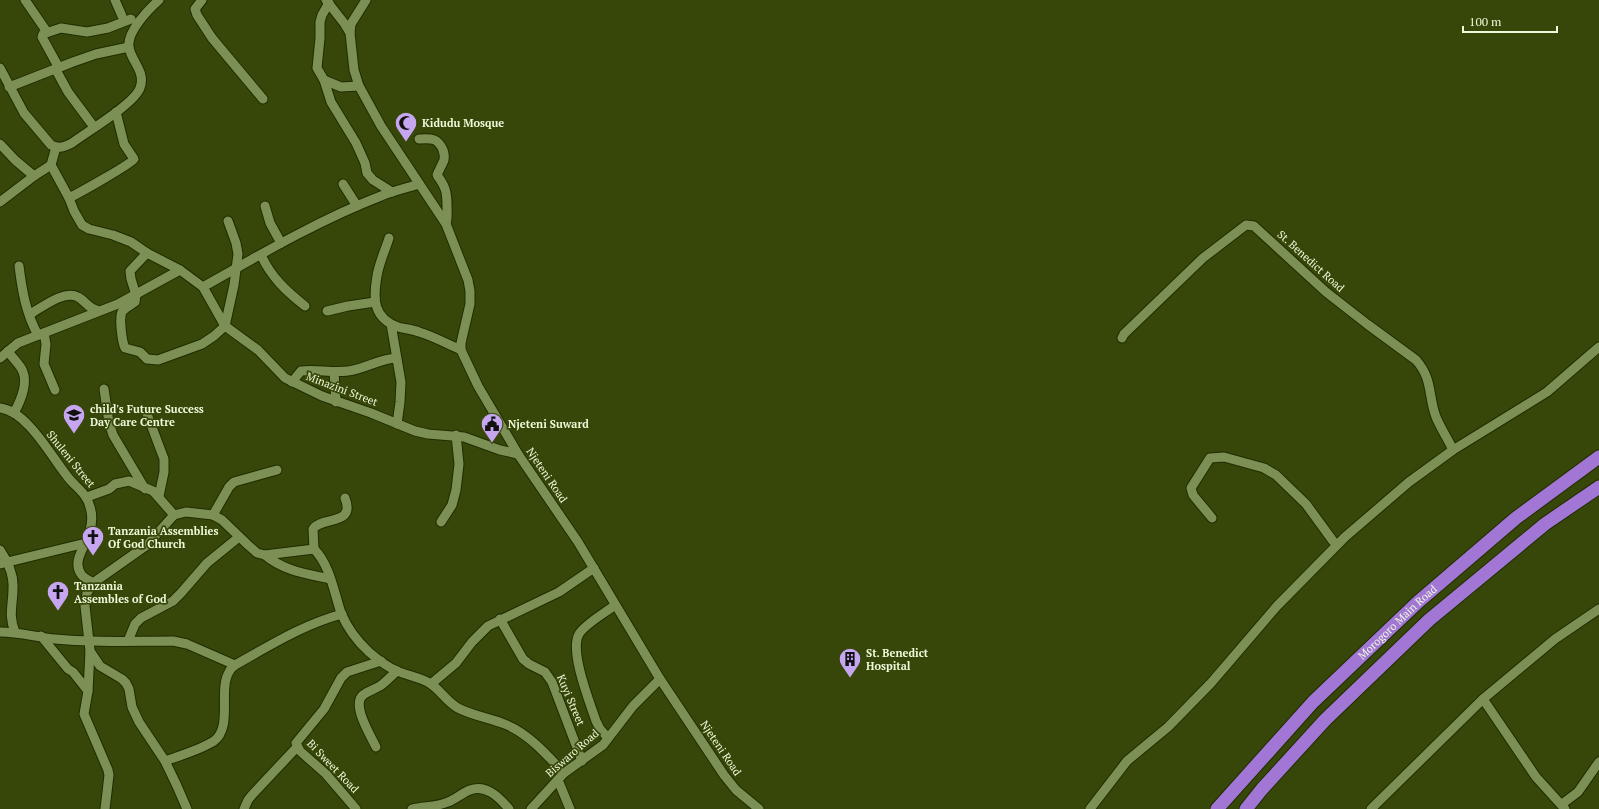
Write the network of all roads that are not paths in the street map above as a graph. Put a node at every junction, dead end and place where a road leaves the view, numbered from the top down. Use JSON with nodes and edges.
{"nodes":[{"id":1,"x":25,"y":0,"type":"edge"},
{"id":2,"x":115,"y":0,"type":"edge"},
{"id":3,"x":159,"y":0,"type":"edge"},
{"id":4,"x":202,"y":0,"type":"edge"},
{"id":5,"x":366,"y":0,"type":"edge"},
{"id":6,"x":327,"y":2,"type":"edge"},
{"id":7,"x":47,"y":32,"type":"junction"},
{"id":8,"x":350,"y":33,"type":"junction"},
{"id":9,"x":129,"y":47,"type":"junction"},
{"id":10,"x":0,"y":68,"type":"edge"},
{"id":11,"x":57,"y":69,"type":"junction"},
{"id":12,"x":324,"y":80,"type":"junction"},
{"id":13,"x":359,"y":86,"type":"junction"},
{"id":14,"x":9,"y":87,"type":"junction"},
{"id":15,"x":263,"y":99,"type":"dead end"},
{"id":16,"x":116,"y":112,"type":"junction"},
{"id":17,"x":94,"y":127,"type":"junction"},
{"id":18,"x":419,"y":139,"type":"dead end"},
{"id":19,"x":0,"y":144,"type":"edge"},
{"id":20,"x":56,"y":147,"type":"junction"},
{"id":21,"x":51,"y":165,"type":"junction"},
{"id":22,"x":34,"y":176,"type":"junction"},
{"id":23,"x":343,"y":184,"type":"dead end"},
{"id":24,"x":418,"y":184,"type":"junction"},
{"id":25,"x":392,"y":192,"type":"junction"},
{"id":26,"x":69,"y":198,"type":"junction"},
{"id":27,"x":0,"y":202,"type":"edge"},
{"id":28,"x":265,"y":206,"type":"dead end"},
{"id":29,"x":357,"y":206,"type":"junction"},
{"id":30,"x":228,"y":221,"type":"dead end"},
{"id":31,"x":446,"y":224,"type":"junction"},
{"id":32,"x":389,"y":238,"type":"dead end"},
{"id":33,"x":281,"y":243,"type":"junction"},
{"id":34,"x":147,"y":253,"type":"junction"},
{"id":35,"x":261,"y":254,"type":"junction"},
{"id":36,"x":19,"y":266,"type":"dead end"},
{"id":37,"x":236,"y":268,"type":"junction"},
{"id":38,"x":180,"y":270,"type":"junction"},
{"id":39,"x":203,"y":287,"type":"junction"},
{"id":40,"x":136,"y":295,"type":"junction"},
{"id":41,"x":375,"y":302,"type":"junction"},
{"id":42,"x":305,"y":306,"type":"dead end"},
{"id":43,"x":99,"y":311,"type":"junction"},
{"id":44,"x":327,"y":311,"type":"dead end"},
{"id":45,"x":30,"y":314,"type":"junction"},
{"id":46,"x":391,"y":324,"type":"junction"},
{"id":47,"x":225,"y":326,"type":"junction"},
{"id":48,"x":41,"y":334,"type":"junction"},
{"id":49,"x":1122,"y":338,"type":"dead end"},
{"id":50,"x":1599,"y":347,"type":"edge"},
{"id":51,"x":461,"y":350,"type":"junction"},
{"id":52,"x":8,"y":351,"type":"junction"},
{"id":53,"x":0,"y":358,"type":"edge"},
{"id":54,"x":396,"y":358,"type":"junction"},
{"id":55,"x":334,"y":372,"type":"junction"},
{"id":56,"x":292,"y":382,"type":"junction"},
{"id":57,"x":104,"y":389,"type":"dead end"},
{"id":58,"x":55,"y":390,"type":"dead end"},
{"id":59,"x":336,"y":402,"type":"junction"},
{"id":60,"x":0,"y":408,"type":"edge"},
{"id":61,"x":14,"y":413,"type":"junction"},
{"id":62,"x":148,"y":414,"type":"dead end"},
{"id":63,"x":397,"y":424,"type":"junction"},
{"id":64,"x":456,"y":435,"type":"junction"},
{"id":65,"x":1453,"y":450,"type":"junction"},
{"id":66,"x":518,"y":454,"type":"junction"},
{"id":67,"x":1599,"y":457,"type":"edge"},
{"id":68,"x":276,"y":470,"type":"dead end"},
{"id":69,"x":1599,"y":487,"type":"edge"},
{"id":70,"x":145,"y":489,"type":"junction"},
{"id":71,"x":159,"y":496,"type":"junction"},
{"id":72,"x":87,"y":497,"type":"junction"},
{"id":73,"x":345,"y":498,"type":"dead end"},
{"id":74,"x":174,"y":515,"type":"junction"},
{"id":75,"x":213,"y":515,"type":"junction"},
{"id":76,"x":1212,"y":518,"type":"dead end"},
{"id":77,"x":441,"y":522,"type":"dead end"},
{"id":78,"x":239,"y":537,"type":"junction"},
{"id":79,"x":1334,"y":541,"type":"dead end"},
{"id":80,"x":86,"y":543,"type":"junction"},
{"id":81,"x":314,"y":549,"type":"junction"},
{"id":82,"x":0,"y":550,"type":"edge"},
{"id":83,"x":265,"y":555,"type":"junction"},
{"id":84,"x":4,"y":564,"type":"edge"},
{"id":85,"x":594,"y":568,"type":"junction"},
{"id":86,"x":330,"y":579,"type":"junction"},
{"id":87,"x":93,"y":583,"type":"junction"},
{"id":88,"x":615,"y":605,"type":"junction"},
{"id":89,"x":1599,"y":609,"type":"edge"},
{"id":90,"x":342,"y":614,"type":"junction"},
{"id":91,"x":500,"y":619,"type":"junction"},
{"id":92,"x":0,"y":632,"type":"edge"},
{"id":93,"x":15,"y":632,"type":"junction"},
{"id":94,"x":42,"y":636,"type":"junction"},
{"id":95,"x":89,"y":641,"type":"junction"},
{"id":96,"x":128,"y":641,"type":"junction"},
{"id":97,"x":90,"y":651,"type":"junction"},
{"id":98,"x":381,"y":661,"type":"junction"},
{"id":99,"x":235,"y":665,"type":"junction"},
{"id":100,"x":397,"y":671,"type":"junction"},
{"id":101,"x":660,"y":678,"type":"junction"},
{"id":102,"x":431,"y":684,"type":"junction"},
{"id":103,"x":88,"y":691,"type":"junction"},
{"id":104,"x":1483,"y":700,"type":"junction"},
{"id":105,"x":608,"y":738,"type":"junction"},
{"id":106,"x":297,"y":747,"type":"junction"},
{"id":107,"x":376,"y":747,"type":"dead end"},
{"id":108,"x":165,"y":761,"type":"junction"},
{"id":109,"x":582,"y":761,"type":"junction"},
{"id":110,"x":1599,"y":762,"type":"edge"},
{"id":111,"x":561,"y":777,"type":"junction"},
{"id":112,"x":1564,"y":806,"type":"edge"},
{"id":113,"x":105,"y":809,"type":"edge"},
{"id":114,"x":186,"y":809,"type":"edge"},
{"id":115,"x":244,"y":809,"type":"edge"},
{"id":116,"x":356,"y":809,"type":"edge"},
{"id":117,"x":412,"y":809,"type":"edge"},
{"id":118,"x":509,"y":809,"type":"edge"},
{"id":119,"x":531,"y":809,"type":"edge"},
{"id":120,"x":570,"y":809,"type":"edge"},
{"id":121,"x":759,"y":809,"type":"edge"},
{"id":122,"x":1090,"y":809,"type":"edge"},
{"id":123,"x":1217,"y":809,"type":"edge"},
{"id":124,"x":1246,"y":809,"type":"edge"},
{"id":125,"x":1371,"y":809,"type":"edge"}],
"edges":[{"from":1,"to":7,"type":"street"},
{"from":2,"to":7,"type":"street"},
{"from":3,"to":9,"type":"street"},
{"from":4,"to":15,"type":"street"},
{"from":5,"to":8,"type":"street"},
{"from":6,"to":8,"type":"street"},
{"from":6,"to":12,"type":"street"},
{"from":7,"to":11,"type":"street"},
{"from":8,"to":13,"type":"street"},
{"from":9,"to":11,"type":"street"},
{"from":9,"to":16,"type":"street"},
{"from":10,"to":14,"type":"street"},
{"from":11,"to":14,"type":"street"},
{"from":11,"to":17,"type":"street"},
{"from":12,"to":13,"type":"street"},
{"from":12,"to":25,"type":"street"},
{"from":13,"to":24,"type":"street"},
{"from":14,"to":20,"type":"street"},
{"from":16,"to":17,"type":"street"},
{"from":16,"to":26,"type":"street"},
{"from":17,"to":20,"type":"street"},
{"from":18,"to":31,"type":"street"},
{"from":19,"to":22,"type":"street"},
{"from":20,"to":21,"type":"street"},
{"from":21,"to":22,"type":"street"},
{"from":21,"to":26,"type":"street","name":"Minazini Street"},
{"from":22,"to":27,"type":"street"},
{"from":23,"to":29,"type":"street"},
{"from":24,"to":25,"type":"street"},
{"from":24,"to":31,"type":"street"},
{"from":25,"to":29,"type":"street"},
{"from":26,"to":34,"type":"street","name":"Minazini Street"},
{"from":28,"to":33,"type":"street"},
{"from":29,"to":33,"type":"street"},
{"from":30,"to":37,"type":"street"},
{"from":31,"to":51,"type":"street"},
{"from":32,"to":41,"type":"street"},
{"from":33,"to":35,"type":"street"},
{"from":34,"to":38,"type":"street","name":"Minazini Street"},
{"from":34,"to":40,"type":"street"},
{"from":35,"to":37,"type":"street"},
{"from":35,"to":42,"type":"street"},
{"from":36,"to":45,"type":"street"},
{"from":37,"to":39,"type":"street"},
{"from":37,"to":47,"type":"street"},
{"from":38,"to":39,"type":"street","name":"Minazini Street"},
{"from":38,"to":40,"type":"street"},
{"from":39,"to":47,"type":"street","name":"Minazini Street"},
{"from":40,"to":43,"type":"street"},
{"from":40,"to":47,"type":"street"},
{"from":41,"to":44,"type":"street"},
{"from":41,"to":46,"type":"street"},
{"from":43,"to":45,"type":"street"},
{"from":43,"to":48,"type":"street"},
{"from":45,"to":48,"type":"street"},
{"from":46,"to":51,"type":"street"},
{"from":46,"to":54,"type":"street"},
{"from":47,"to":56,"type":"street","name":"Minazini Street"},
{"from":48,"to":52,"type":"street"},
{"from":48,"to":58,"type":"street"},
{"from":49,"to":65,"type":"street","name":"St. Benedict Road"},
{"from":50,"to":65,"type":"street"},
{"from":51,"to":66,"type":"street","name":"Njeteni Road"},
{"from":52,"to":53,"type":"street"},
{"from":52,"to":61,"type":"street"},
{"from":54,"to":55,"type":"street"},
{"from":54,"to":63,"type":"street"},
{"from":55,"to":56,"type":"street"},
{"from":55,"to":59,"type":"street"},
{"from":56,"to":59,"type":"street","name":"Minazini Street"},
{"from":57,"to":70,"type":"street"},
{"from":59,"to":63,"type":"street","name":"Minazini Street"},
{"from":60,"to":61,"type":"street","name":"Shuleni Street"},
{"from":61,"to":72,"type":"street","name":"Shuleni Street"},
{"from":62,"to":71,"type":"street"},
{"from":63,"to":64,"type":"street","name":"Minazini Street"},
{"from":64,"to":66,"type":"street","name":"Minazini Street"},
{"from":64,"to":77,"type":"street"},
{"from":65,"to":122,"type":"street"},
{"from":66,"to":85,"type":"street","name":"Njeteni Road"},
{"from":67,"to":123,"type":"highway","name":"Morogoro Main Road"},
{"from":68,"to":75,"type":"street"},
{"from":69,"to":124,"type":"highway","name":"Morogoro Main Road"},
{"from":70,"to":71,"type":"street"},
{"from":70,"to":72,"type":"street"},
{"from":71,"to":74,"type":"street"},
{"from":72,"to":80,"type":"street","name":"Shuleni Street"},
{"from":73,"to":81,"type":"street"},
{"from":74,"to":75,"type":"street"},
{"from":74,"to":87,"type":"street"},
{"from":75,"to":78,"type":"street"},
{"from":76,"to":79,"type":"street"},
{"from":78,"to":83,"type":"street"},
{"from":78,"to":96,"type":"street"},
{"from":80,"to":84,"type":"street"},
{"from":80,"to":87,"type":"street","name":"Shuleni Street"},
{"from":81,"to":83,"type":"street"},
{"from":81,"to":86,"type":"street"},
{"from":82,"to":84,"type":"street"},
{"from":83,"to":86,"type":"street"},
{"from":84,"to":93,"type":"street"},
{"from":85,"to":88,"type":"street","name":"Njeteni Road"},
{"from":85,"to":91,"type":"street"},
{"from":86,"to":90,"type":"street"},
{"from":87,"to":95,"type":"street"},
{"from":88,"to":101,"type":"street","name":"Njeteni Road"},
{"from":88,"to":105,"type":"street"},
{"from":89,"to":104,"type":"street"},
{"from":90,"to":98,"type":"street"},
{"from":90,"to":99,"type":"street"},
{"from":91,"to":102,"type":"street"},
{"from":91,"to":109,"type":"street","name":"Kuyi Street"},
{"from":92,"to":93,"type":"street"},
{"from":93,"to":94,"type":"street"},
{"from":94,"to":95,"type":"street"},
{"from":94,"to":103,"type":"street"},
{"from":95,"to":96,"type":"street"},
{"from":95,"to":97,"type":"street"},
{"from":96,"to":99,"type":"street"},
{"from":97,"to":103,"type":"street"},
{"from":97,"to":108,"type":"street"},
{"from":98,"to":100,"type":"street"},
{"from":98,"to":106,"type":"street","name":"Bi Sweet Road"},
{"from":99,"to":108,"type":"street"},
{"from":100,"to":102,"type":"street"},
{"from":100,"to":107,"type":"street"},
{"from":101,"to":105,"type":"street","name":"Biswaro Road"},
{"from":101,"to":121,"type":"street","name":"Njeteni Road"},
{"from":102,"to":111,"type":"street"},
{"from":103,"to":113,"type":"street"},
{"from":104,"to":112,"type":"street"},
{"from":104,"to":125,"type":"street"},
{"from":105,"to":109,"type":"street","name":"Biswaro Road"},
{"from":106,"to":115,"type":"street"},
{"from":106,"to":116,"type":"street","name":"Bi Sweet Road"},
{"from":108,"to":114,"type":"street"},
{"from":109,"to":111,"type":"street","name":"Biswaro Road"},
{"from":110,"to":112,"type":"street"},
{"from":111,"to":119,"type":"street","name":"Biswaro Road"},
{"from":111,"to":120,"type":"street"},
{"from":117,"to":118,"type":"street"}]}
